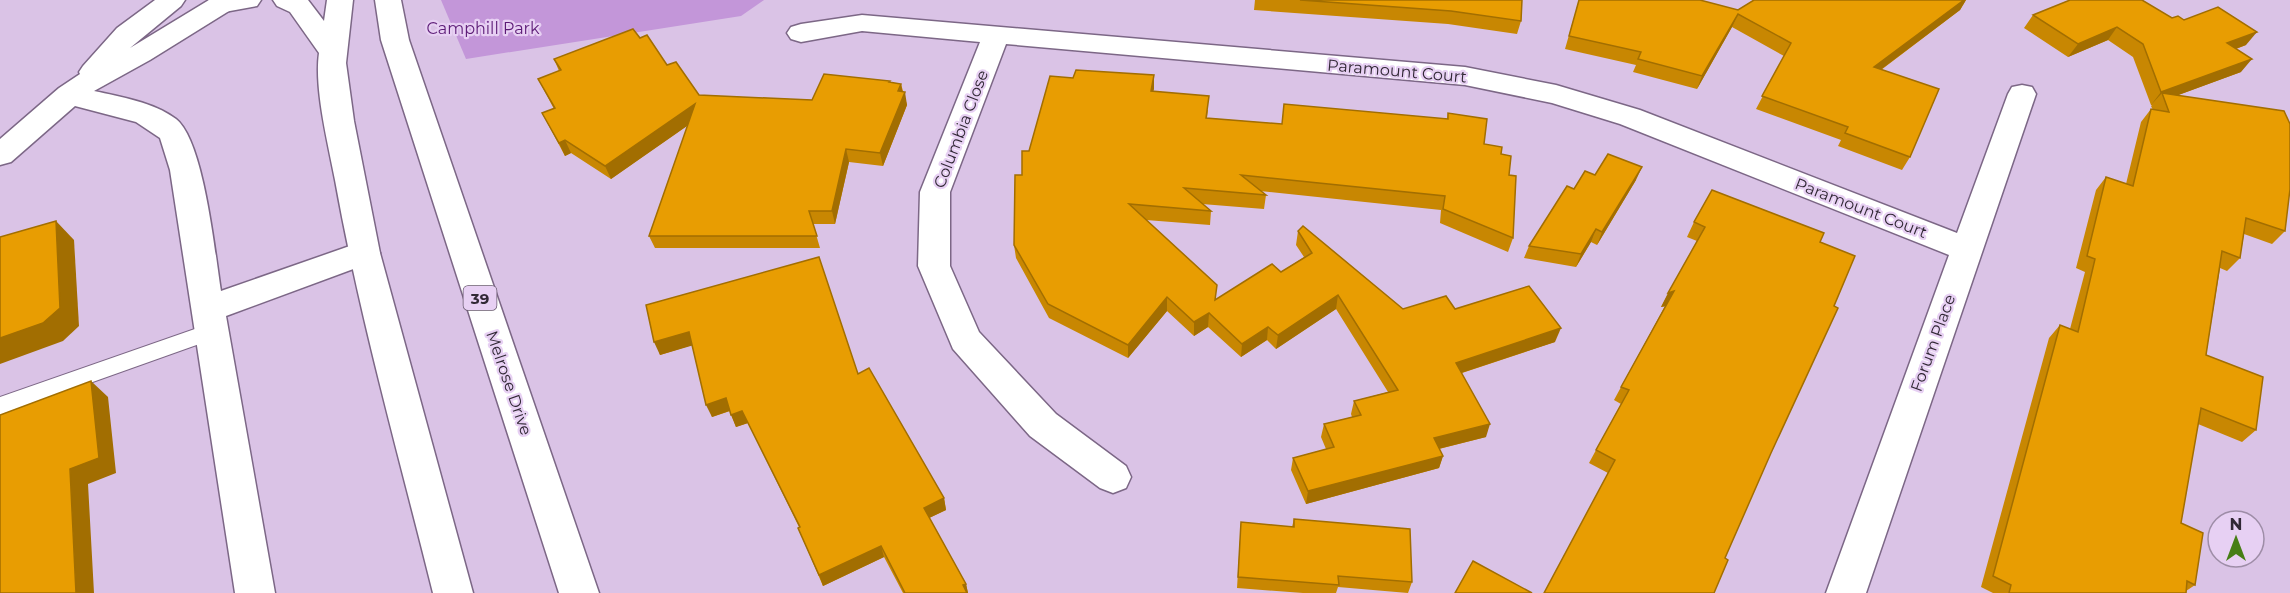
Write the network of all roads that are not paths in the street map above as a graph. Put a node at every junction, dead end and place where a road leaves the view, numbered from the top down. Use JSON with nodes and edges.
{"nodes":[{"id":1,"x":172,"y":0,"type":"edge"},
{"id":2,"x":248,"y":0,"type":"edge"},
{"id":3,"x":286,"y":0,"type":"edge"},
{"id":4,"x":340,"y":0,"type":"edge"},
{"id":5,"x":388,"y":0,"type":"edge"},
{"id":6,"x":224,"y":3,"type":"edge"},
{"id":7,"x":801,"y":33,"type":"dead end"},
{"id":8,"x":996,"y":36,"type":"junction"},
{"id":9,"x":333,"y":52,"type":"junction"},
{"id":10,"x":75,"y":90,"type":"junction"},
{"id":11,"x":2022,"y":94,"type":"dead end"},
{"id":12,"x":0,"y":155,"type":"edge"},
{"id":13,"x":1966,"y":249,"type":"junction"},
{"id":14,"x":364,"y":253,"type":"junction"},
{"id":15,"x":210,"y":320,"type":"junction"},
{"id":16,"x":0,"y":406,"type":"edge"},
{"id":17,"x":1113,"y":477,"type":"dead end"},
{"id":18,"x":255,"y":593,"type":"edge"},
{"id":19,"x":453,"y":593,"type":"edge"},
{"id":20,"x":579,"y":593,"type":"edge"},
{"id":21,"x":1846,"y":593,"type":"edge"}],
"edges":[{"from":1,"to":10,"type":"street"},
{"from":2,"to":6,"type":"street"},
{"from":3,"to":9,"type":"street"},
{"from":4,"to":9,"type":"street"},
{"from":5,"to":20,"type":"street","name":"Melrose Drive","number":"39"},
{"from":6,"to":10,"type":"street"},
{"from":7,"to":8,"type":"street","name":"Paramount Court"},
{"from":8,"to":13,"type":"street","name":"Paramount Court"},
{"from":8,"to":17,"type":"street","name":"Columbia Close"},
{"from":9,"to":14,"type":"street"},
{"from":10,"to":12,"type":"street"},
{"from":10,"to":15,"type":"street"},
{"from":11,"to":13,"type":"street","name":"Forum Place"},
{"from":13,"to":21,"type":"street","name":"Forum Place"},
{"from":14,"to":15,"type":"street"},
{"from":14,"to":19,"type":"street"},
{"from":15,"to":16,"type":"lane"},
{"from":15,"to":18,"type":"street"}]}
